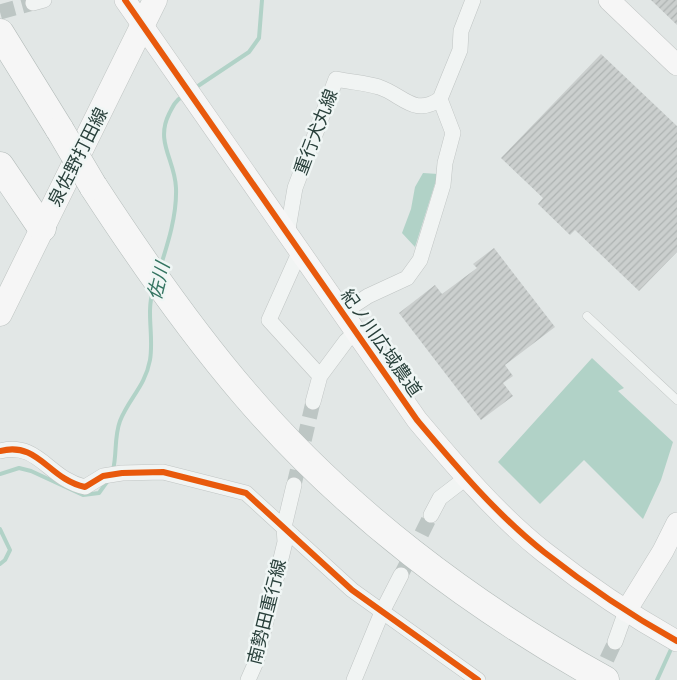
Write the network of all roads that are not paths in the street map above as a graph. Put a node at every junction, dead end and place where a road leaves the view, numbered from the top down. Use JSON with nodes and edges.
{"nodes":[{"id":1,"x":125,"y":0,"type":"edge"},
{"id":2,"x":155,"y":0,"type":"edge"},
{"id":3,"x":472,"y":0,"type":"edge"},
{"id":4,"x":609,"y":0,"type":"edge"},
{"id":5,"x":0,"y":19,"type":"edge"},
{"id":6,"x":144,"y":27,"type":"junction"},
{"id":7,"x":0,"y":33,"type":"edge"},
{"id":8,"x":677,"y":65,"type":"edge"},
{"id":9,"x":440,"y":99,"type":"junction"},
{"id":10,"x":41,"y":100,"type":"junction"},
{"id":11,"x":0,"y":166,"type":"edge"},
{"id":12,"x":0,"y":192,"type":"edge"},
{"id":13,"x":42,"y":228,"type":"junction"},
{"id":14,"x":287,"y":235,"type":"junction"},
{"id":15,"x":299,"y":253,"type":"junction"},
{"id":16,"x":342,"y":313,"type":"junction"},
{"id":17,"x":0,"y":314,"type":"edge"},
{"id":18,"x":587,"y":316,"type":"dead end"},
{"id":19,"x":356,"y":332,"type":"junction"},
{"id":20,"x":320,"y":376,"type":"junction"},
{"id":21,"x":677,"y":400,"type":"edge"},
{"id":22,"x":314,"y":402,"type":"tunnel mouth"},
{"id":23,"x":0,"y":451,"type":"edge"},
{"id":24,"x":466,"y":478,"type":"junction"},
{"id":25,"x":294,"y":485,"type":"tunnel mouth"},
{"id":26,"x":431,"y":515,"type":"tunnel mouth"},
{"id":27,"x":677,"y":523,"type":"edge"},
{"id":28,"x":284,"y":527,"type":"junction"},
{"id":29,"x":401,"y":576,"type":"tunnel mouth"},
{"id":30,"x":626,"y":611,"type":"junction"},
{"id":31,"x":382,"y":612,"type":"junction"},
{"id":32,"x":670,"y":637,"type":"edge"},
{"id":33,"x":615,"y":642,"type":"tunnel mouth"},
{"id":34,"x":248,"y":680,"type":"edge"},
{"id":35,"x":354,"y":680,"type":"edge"},
{"id":36,"x":478,"y":680,"type":"edge"},
{"id":37,"x":605,"y":680,"type":"edge"}],
"edges":[{"from":1,"to":6,"type":"street","name":"紀ノ川広域農道"},
{"from":2,"to":6,"type":"main road","name":"泉佐野打田線"},
{"from":3,"to":9,"type":"street"},
{"from":4,"to":8,"type":"street"},
{"from":5,"to":10,"type":"highway"},
{"from":6,"to":13,"type":"main road","name":"泉佐野打田線"},
{"from":6,"to":14,"type":"street","name":"紀ノ川広域農道"},
{"from":7,"to":10,"type":"highway"},
{"from":9,"to":14,"type":"street","name":"重行犬丸線"},
{"from":9,"to":16,"type":"street"},
{"from":10,"to":37,"type":"highway","bridge":true},
{"from":11,"to":13,"type":"highway"},
{"from":12,"to":13,"type":"highway"},
{"from":13,"to":17,"type":"main road","name":"泉佐野打田線"},
{"from":14,"to":15,"type":"street","name":"紀ノ川広域農道"},
{"from":15,"to":16,"type":"street","name":"紀ノ川広域農道"},
{"from":15,"to":20,"type":"street"},
{"from":16,"to":19,"type":"street","name":"紀ノ川広域農道"},
{"from":18,"to":21,"type":"lane"},
{"from":19,"to":20,"type":"street"},
{"from":19,"to":24,"type":"street","name":"紀ノ川広域農道"},
{"from":20,"to":22,"type":"street"},
{"from":23,"to":28,"type":"street"},
{"from":24,"to":26,"type":"street"},
{"from":24,"to":30,"type":"street","name":"紀ノ川広域農道"},
{"from":25,"to":28,"type":"street","name":"南勢田重行線"},
{"from":27,"to":30,"type":"street"},
{"from":28,"to":31,"type":"street"},
{"from":28,"to":34,"type":"street","name":"南勢田重行線"},
{"from":29,"to":31,"type":"street"},
{"from":30,"to":32,"type":"street","name":"紀ノ川広域農道"},
{"from":30,"to":33,"type":"street"},
{"from":31,"to":35,"type":"street"},
{"from":31,"to":36,"type":"street"}]}
